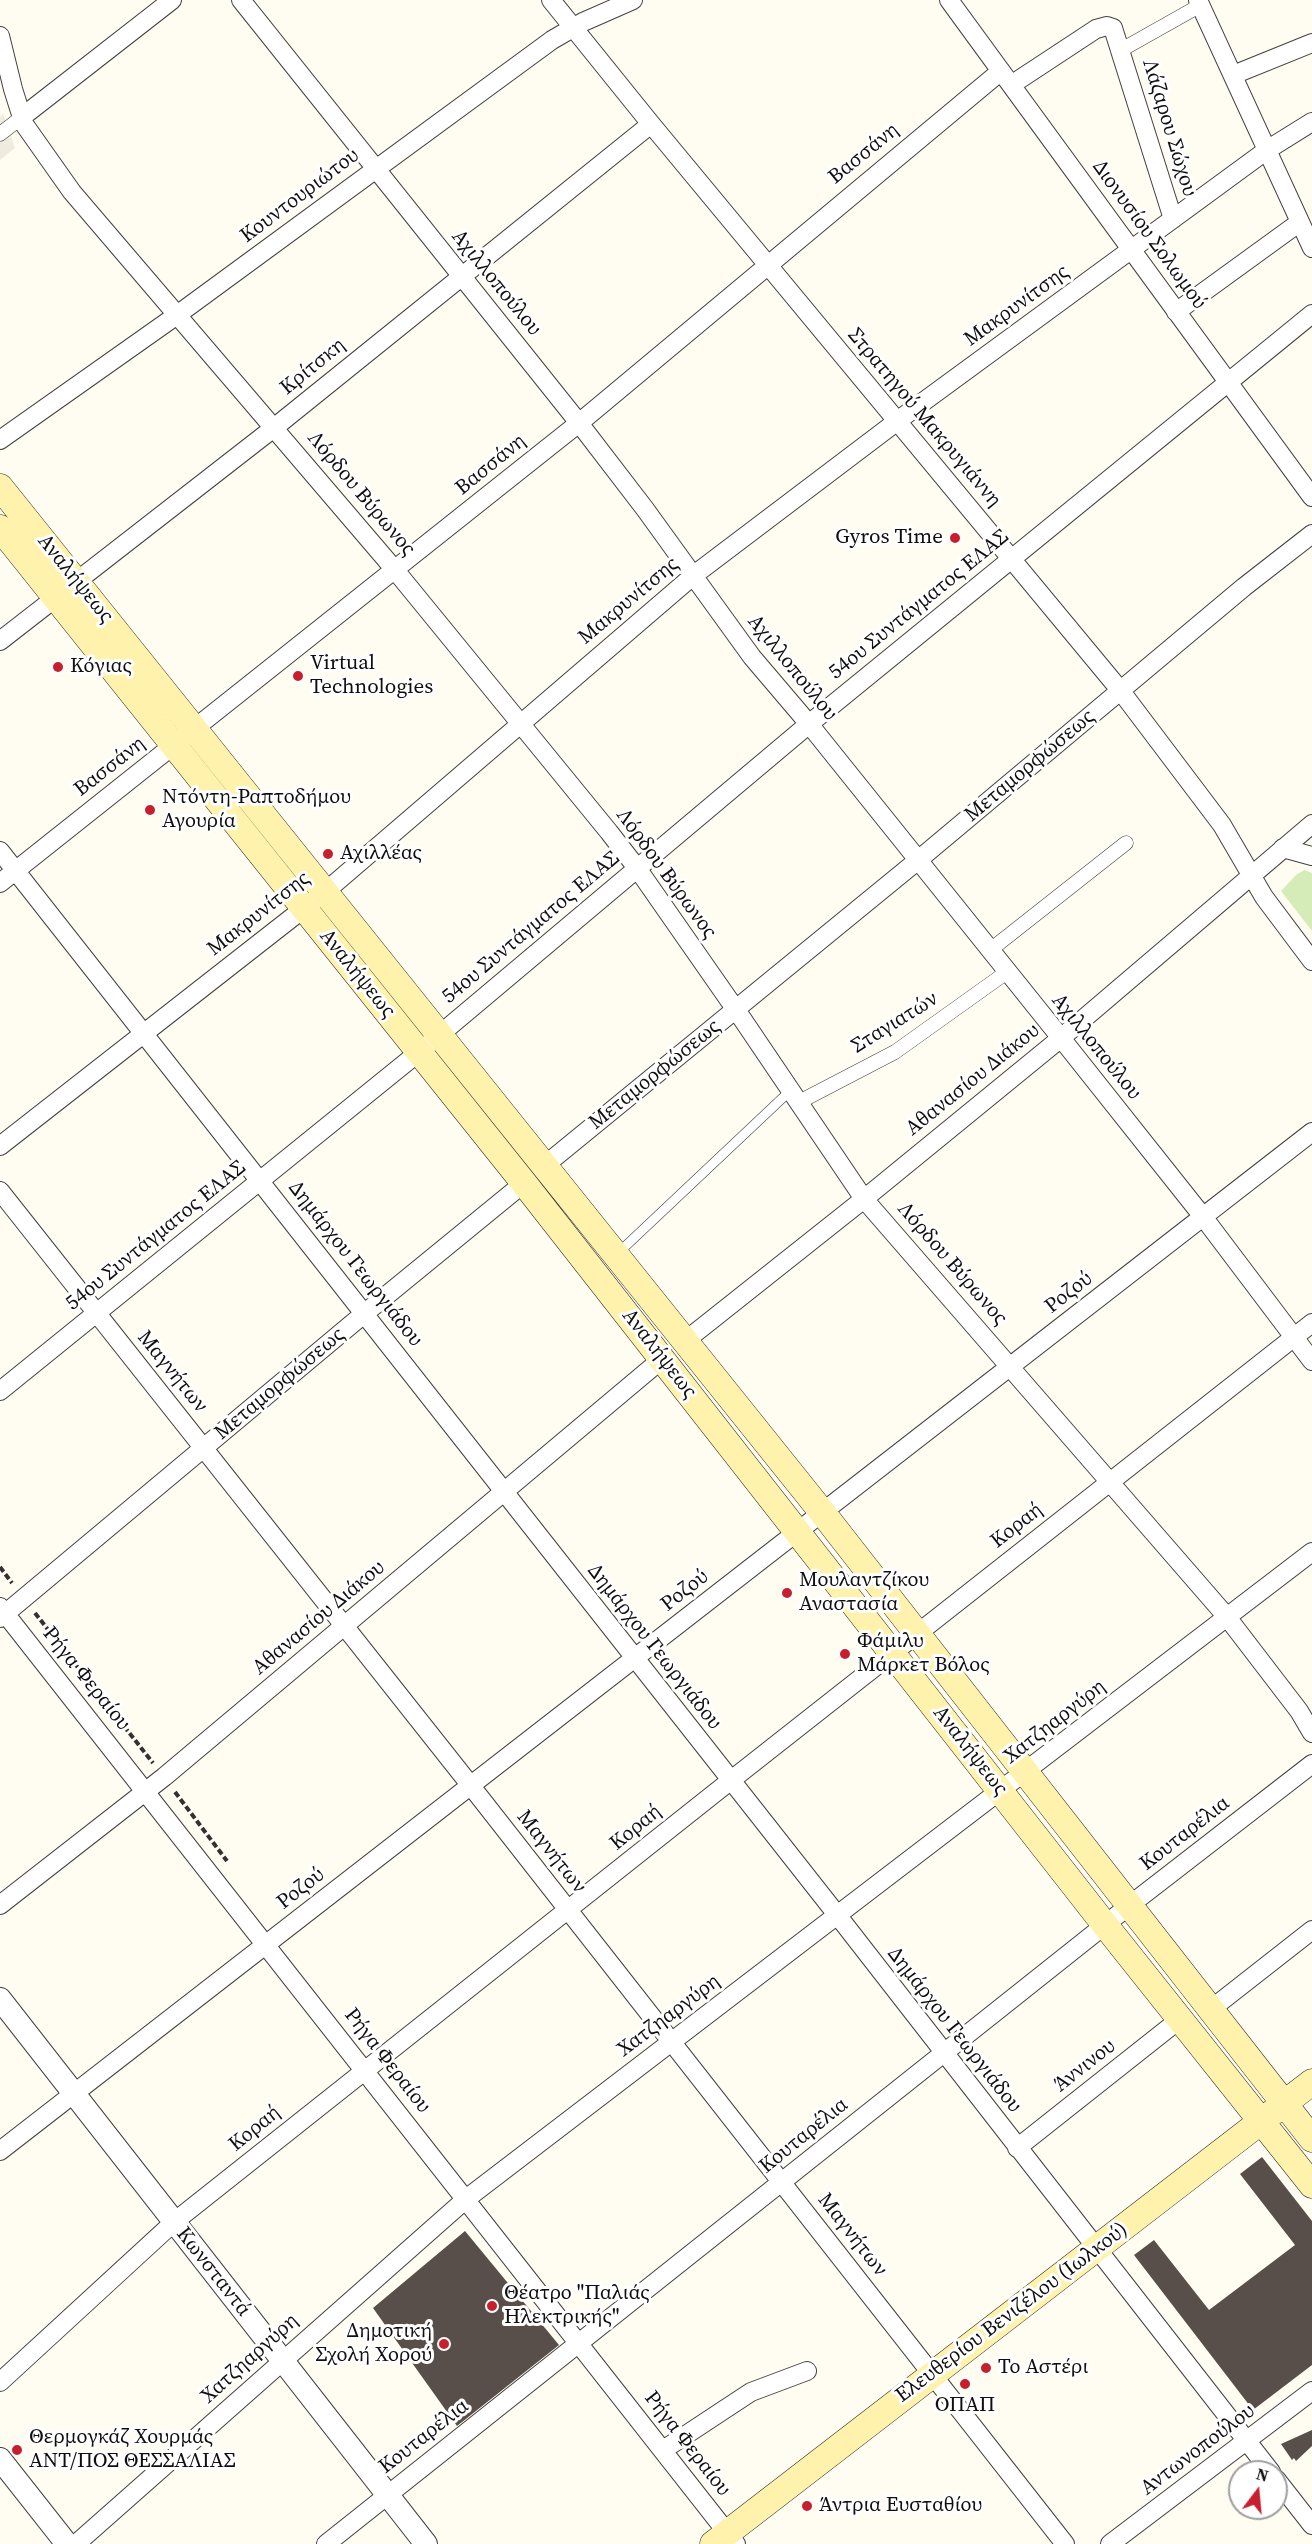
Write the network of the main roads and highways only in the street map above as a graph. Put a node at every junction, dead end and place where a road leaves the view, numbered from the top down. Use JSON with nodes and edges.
{"nodes":[{"id":1,"x":0,"y":487,"type":"edge"},
{"id":2,"x":0,"y":528,"type":"edge"},
{"id":3,"x":544,"y":1166,"type":"junction"},
{"id":4,"x":524,"y":1183,"type":"junction"},
{"id":5,"x":1312,"y":2082,"type":"edge"},
{"id":6,"x":1284,"y":2104,"type":"junction"},
{"id":7,"x":1262,"y":2121,"type":"junction"},
{"id":8,"x":1312,"y":2139,"type":"edge"},
{"id":9,"x":1312,"y":2185,"type":"edge"},
{"id":10,"x":726,"y":2540,"type":"edge"}],
"edges":[{"from":1,"to":3,"type":"main road","name":"Αναλήψεως"},
{"from":2,"to":4,"type":"main road","name":"Αναλήψεως"},
{"from":3,"to":4,"type":"main road","name":"Μεταμορφώσεως"},
{"from":3,"to":6,"type":"main road","name":"Αναλήψεως"},
{"from":4,"to":7,"type":"main road","name":"Αναλήψεως"},
{"from":5,"to":6,"type":"main road","name":"Ελευθερίου Βενιζέλου (Ιωλκού)"},
{"from":6,"to":7,"type":"main road","name":"Ελευθερίου Βενιζέλου (Ιωλκού)"},
{"from":6,"to":8,"type":"main road","name":"Αναλήψεως"},
{"from":7,"to":9,"type":"main road","name":"Αναλήψεως"},
{"from":7,"to":10,"type":"main road","name":"Ελευθερίου Βενιζέλου (Ιωλκού)"}]}
